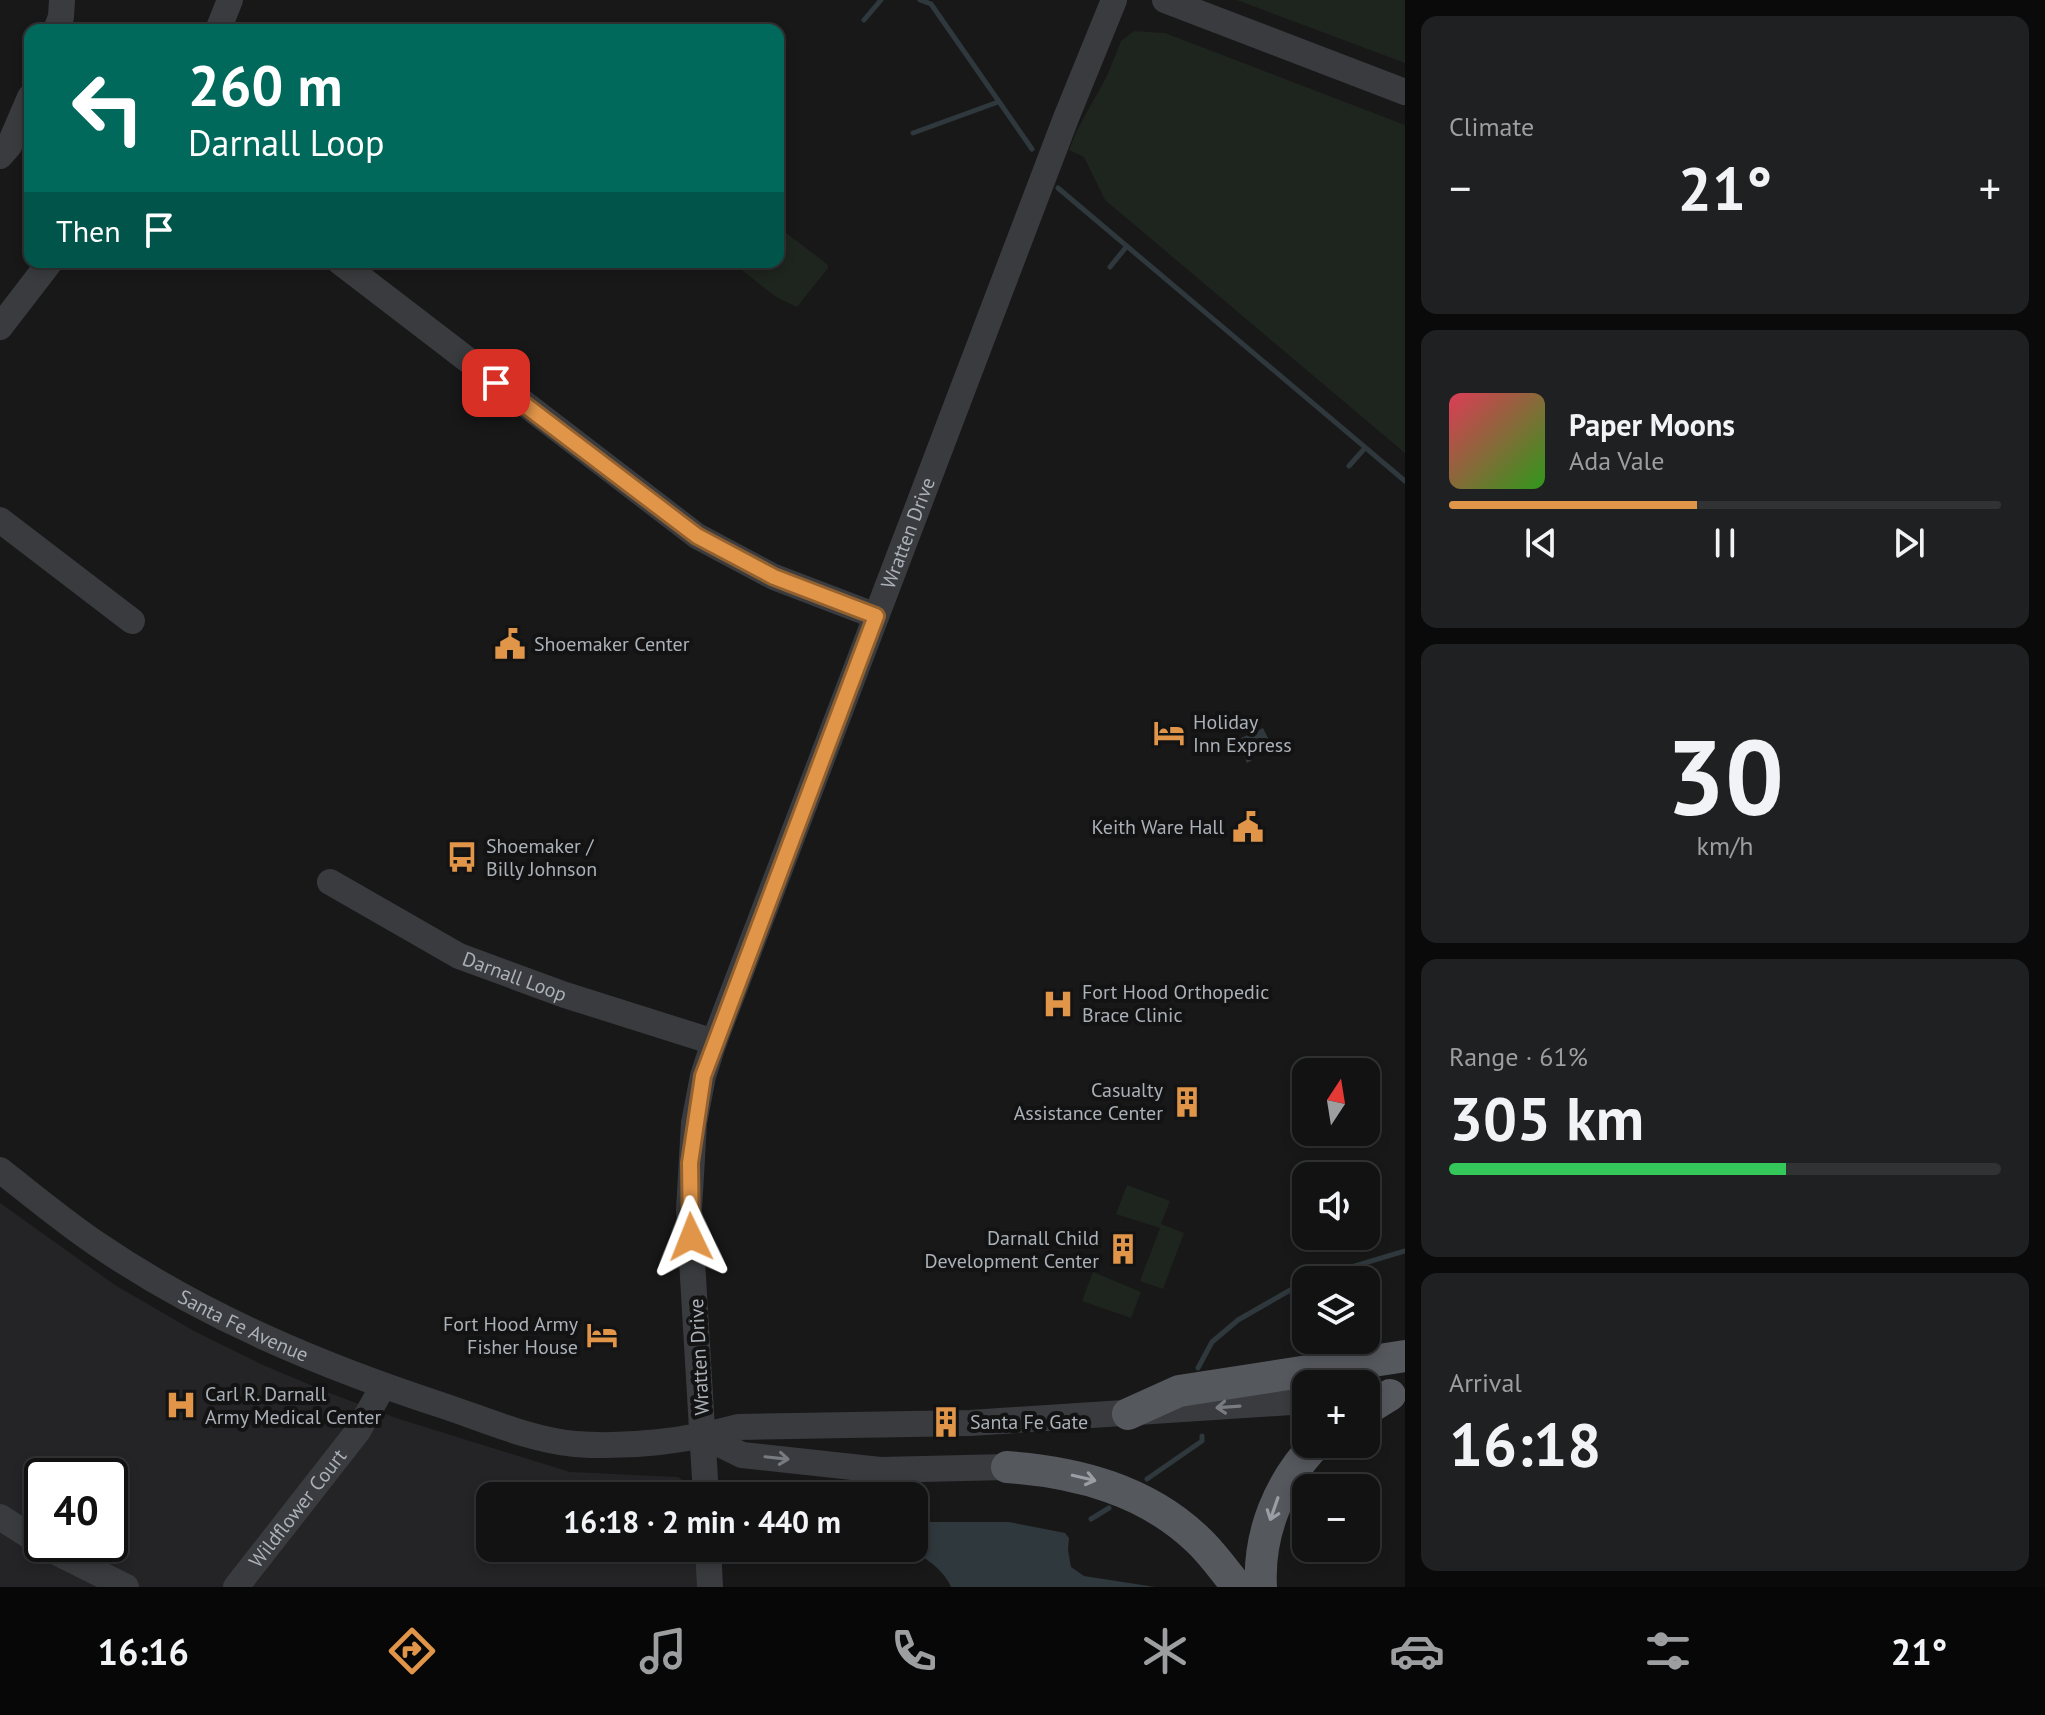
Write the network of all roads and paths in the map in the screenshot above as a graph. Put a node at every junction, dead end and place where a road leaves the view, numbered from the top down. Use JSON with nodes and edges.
{"nodes":[{"id":1,"x":62,"y":0,"type":"edge"},
{"id":2,"x":230,"y":0,"type":"edge"},
{"id":3,"x":1114,"y":0,"type":"edge"},
{"id":4,"x":1165,"y":0,"type":"edge"},
{"id":5,"x":58,"y":24,"type":"edge"},
{"id":6,"x":220,"y":24,"type":"edge"},
{"id":7,"x":1405,"y":92,"type":"edge"},
{"id":8,"x":24,"y":111,"type":"edge"},
{"id":9,"x":0,"y":156,"type":"edge"},
{"id":10,"x":45,"y":268,"type":"edge"},
{"id":11,"x":348,"y":268,"type":"edge"},
{"id":12,"x":0,"y":327,"type":"edge"},
{"id":13,"x":0,"y":520,"type":"edge"},
{"id":14,"x":876,"y":616,"type":"junction"},
{"id":15,"x":132,"y":621,"type":"dead end"},
{"id":16,"x":330,"y":882,"type":"dead end"},
{"id":17,"x":714,"y":1042,"type":"junction"},
{"id":18,"x":0,"y":1170,"type":"edge"},
{"id":19,"x":1405,"y":1356,"type":"edge"},
{"id":20,"x":383,"y":1386,"type":"junction"},
{"id":21,"x":1292,"y":1402,"type":"edge"},
{"id":22,"x":1128,"y":1414,"type":"junction"},
{"id":23,"x":703,"y":1436,"type":"junction"},
{"id":24,"x":1302,"y":1458,"type":"edge"},
{"id":25,"x":1007,"y":1467,"type":"joint"},
{"id":26,"x":705,"y":1482,"type":"edge"},
{"id":27,"x":0,"y":1517,"type":"edge"},
{"id":28,"x":709,"y":1562,"type":"edge"},
{"id":29,"x":126,"y":1587,"type":"edge"},
{"id":30,"x":236,"y":1587,"type":"edge"},
{"id":31,"x":710,"y":1587,"type":"edge"},
{"id":32,"x":1238,"y":1587,"type":"edge"},
{"id":33,"x":1261,"y":1587,"type":"edge"}],
"edges":[{"from":1,"to":5,"type":"street"},
{"from":2,"to":6,"type":"street"},
{"from":3,"to":14,"type":"street","name":"Wratten Drive"},
{"from":4,"to":7,"type":"street"},
{"from":8,"to":9,"type":"street"},
{"from":10,"to":12,"type":"street"},
{"from":11,"to":14,"type":"street"},
{"from":13,"to":15,"type":"street"},
{"from":14,"to":17,"type":"street","name":"Wratten Drive"},
{"from":16,"to":17,"type":"street","name":"Darnall Loop"},
{"from":17,"to":23,"type":"street","name":"Wratten Drive"},
{"from":18,"to":20,"type":"street","name":"Santa Fe Avenue"},
{"from":19,"to":22,"type":"main road"},
{"from":20,"to":23,"type":"street","name":"Santa Fe Avenue"},
{"from":20,"to":30,"type":"street","name":"Wildflower Court"},
{"from":21,"to":22,"type":"street","name":"Santa Fe Avenue","one_way":true},
{"from":22,"to":23,"type":"street","name":"Santa Fe Avenue"},
{"from":23,"to":25,"type":"street","one_way":true},
{"from":23,"to":26,"type":"street","name":"Wratten Drive"},
{"from":24,"to":33,"type":"main road","one_way":true},
{"from":25,"to":32,"type":"main road","one_way":true},
{"from":27,"to":29,"type":"street"},
{"from":28,"to":31,"type":"street"}]}
